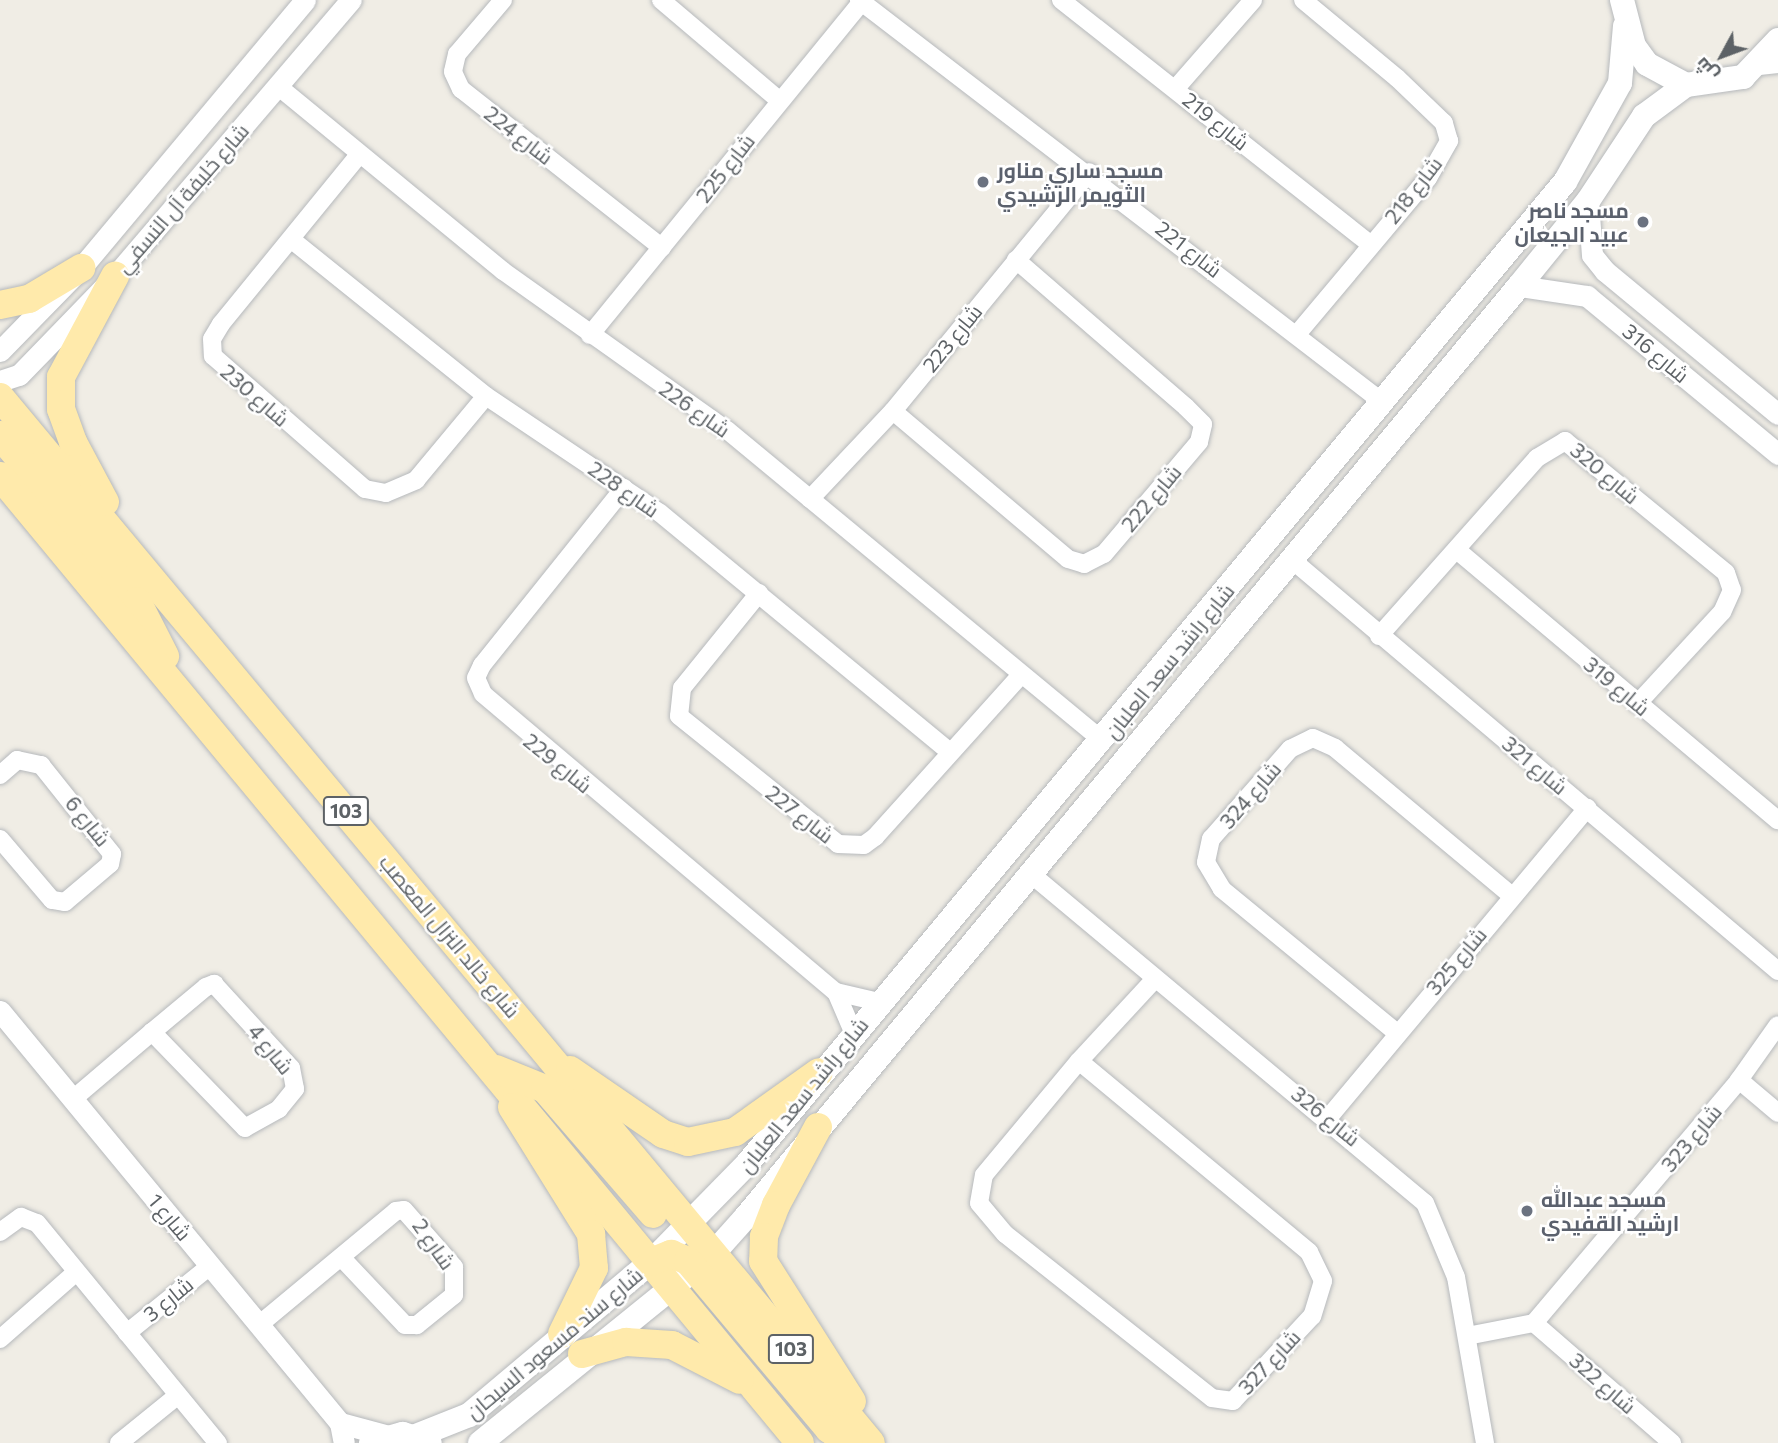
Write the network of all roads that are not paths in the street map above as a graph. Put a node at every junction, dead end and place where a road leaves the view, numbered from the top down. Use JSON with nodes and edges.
{"nodes":[{"id":1,"x":305,"y":0,"type":"edge"},
{"id":2,"x":351,"y":0,"type":"edge"},
{"id":3,"x":503,"y":0,"type":"edge"},
{"id":4,"x":661,"y":0,"type":"edge"},
{"id":5,"x":1061,"y":0,"type":"edge"},
{"id":6,"x":1253,"y":0,"type":"edge"},
{"id":7,"x":1303,"y":0,"type":"edge"},
{"id":8,"x":1622,"y":0,"type":"edge"},
{"id":9,"x":861,"y":1,"type":"edge"},
{"id":10,"x":1625,"y":26,"type":"junction"},
{"id":11,"x":1778,"y":40,"type":"edge"},
{"id":12,"x":1768,"y":65,"type":"edge"},
{"id":13,"x":1686,"y":85,"type":"junction"},
{"id":14,"x":279,"y":87,"type":"junction"},
{"id":15,"x":1176,"y":88,"type":"junction"},
{"id":16,"x":779,"y":100,"type":"junction"},
{"id":17,"x":358,"y":156,"type":"junction"},
{"id":18,"x":1089,"y":172,"type":"junction"},
{"id":19,"x":1588,"y":201,"type":"junction"},
{"id":20,"x":292,"y":240,"type":"junction"},
{"id":21,"x":1370,"y":244,"type":"junction"},
{"id":22,"x":662,"y":248,"type":"junction"},
{"id":23,"x":1016,"y":260,"type":"junction"},
{"id":24,"x":81,"y":268,"type":"junction"},
{"id":25,"x":1605,"y":271,"type":"junction"},
{"id":26,"x":115,"y":276,"type":"junction"},
{"id":27,"x":1519,"y":286,"type":"junction"},
{"id":28,"x":1587,"y":296,"type":"junction"},
{"id":29,"x":0,"y":304,"type":"edge"},
{"id":30,"x":1298,"y":333,"type":"junction"},
{"id":31,"x":590,"y":335,"type":"junction"},
{"id":32,"x":0,"y":351,"type":"edge"},
{"id":33,"x":0,"y":381,"type":"edge"},
{"id":34,"x":486,"y":396,"type":"junction"},
{"id":35,"x":0,"y":397,"type":"edge"},
{"id":36,"x":1381,"y":401,"type":"junction"},
{"id":37,"x":892,"y":411,"type":"junction"},
{"id":38,"x":1778,"y":414,"type":"edge"},
{"id":39,"x":0,"y":435,"type":"edge"},
{"id":40,"x":1778,"y":454,"type":"edge"},
{"id":41,"x":0,"y":476,"type":"edge"},
{"id":42,"x":624,"y":488,"type":"junction"},
{"id":43,"x":810,"y":499,"type":"junction"},
{"id":44,"x":1458,"y":551,"type":"junction"},
{"id":45,"x":135,"y":556,"type":"junction"},
{"id":46,"x":1291,"y":559,"type":"junction"},
{"id":47,"x":759,"y":593,"type":"junction"},
{"id":48,"x":1379,"y":636,"type":"junction"},
{"id":49,"x":1021,"y":674,"type":"junction"},
{"id":50,"x":181,"y":691,"type":"junction"},
{"id":51,"x":1637,"y":704,"type":"junction"},
{"id":52,"x":1103,"y":741,"type":"junction"},
{"id":53,"x":948,"y":750,"type":"junction"},
{"id":54,"x":0,"y":775,"type":"edge"},
{"id":55,"x":1587,"y":808,"type":"junction"},
{"id":56,"x":1775,"y":811,"type":"edge"},
{"id":57,"x":0,"y":839,"type":"edge"},
{"id":58,"x":1031,"y":874,"type":"junction"},
{"id":59,"x":1511,"y":895,"type":"junction"},
{"id":60,"x":1778,"y":971,"type":"edge"},
{"id":61,"x":1154,"y":980,"type":"junction"},
{"id":62,"x":836,"y":992,"type":"junction"},
{"id":63,"x":880,"y":1002,"type":"junction"},
{"id":64,"x":0,"y":1011,"type":"edge"},
{"id":65,"x":1778,"y":1025,"type":"edge"},
{"id":66,"x":152,"y":1031,"type":"junction"},
{"id":67,"x":1397,"y":1032,"type":"junction"},
{"id":68,"x":853,"y":1034,"type":"junction"},
{"id":69,"x":551,"y":1058,"type":"junction"},
{"id":70,"x":1079,"y":1060,"type":"junction"},
{"id":71,"x":496,"y":1069,"type":"junction"},
{"id":72,"x":819,"y":1072,"type":"junction"},
{"id":73,"x":1740,"y":1080,"type":"junction"},
{"id":74,"x":73,"y":1099,"type":"junction"},
{"id":75,"x":1778,"y":1112,"type":"edge"},
{"id":76,"x":1329,"y":1117,"type":"junction"},
{"id":77,"x":818,"y":1127,"type":"junction"},
{"id":78,"x":0,"y":1232,"type":"edge"},
{"id":79,"x":681,"y":1234,"type":"junction"},
{"id":80,"x":341,"y":1258,"type":"junction"},
{"id":81,"x":651,"y":1262,"type":"junction"},
{"id":82,"x":703,"y":1262,"type":"junction"},
{"id":83,"x":210,"y":1266,"type":"junction"},
{"id":84,"x":75,"y":1273,"type":"junction"},
{"id":85,"x":672,"y":1287,"type":"junction"},
{"id":86,"x":1534,"y":1323,"type":"junction"},
{"id":87,"x":260,"y":1324,"type":"junction"},
{"id":88,"x":127,"y":1333,"type":"junction"},
{"id":89,"x":562,"y":1334,"type":"junction"},
{"id":90,"x":1468,"y":1336,"type":"junction"},
{"id":91,"x":0,"y":1339,"type":"edge"},
{"id":92,"x":582,"y":1354,"type":"junction"},
{"id":93,"x":756,"y":1390,"type":"junction"},
{"id":94,"x":177,"y":1396,"type":"junction"},
{"id":95,"x":342,"y":1433,"type":"edge"},
{"id":96,"x":380,"y":1439,"type":"edge"},
{"id":97,"x":423,"y":1440,"type":"edge"},
{"id":98,"x":119,"y":1443,"type":"edge"},
{"id":99,"x":218,"y":1443,"type":"edge"},
{"id":100,"x":480,"y":1443,"type":"edge"},
{"id":101,"x":800,"y":1443,"type":"edge"},
{"id":102,"x":849,"y":1443,"type":"edge"},
{"id":103,"x":874,"y":1443,"type":"edge"},
{"id":104,"x":1485,"y":1443,"type":"edge"},
{"id":105,"x":1672,"y":1443,"type":"edge"}],
"edges":[{"from":1,"to":24,"type":"street","name":"شارع خليفة آل النسفي"},
{"from":2,"to":14,"type":"street","name":"شارع خليفة آل النسفي"},
{"from":3,"to":22,"type":"street","name":"شارع 224"},
{"from":4,"to":16,"type":"street"},
{"from":5,"to":15,"type":"street","name":"شارع 219"},
{"from":6,"to":15,"type":"street"},
{"from":7,"to":21,"type":"street","name":"شارع 218"},
{"from":8,"to":10,"type":"main road"},
{"from":9,"to":16,"type":"street","name":"شارع 225"},
{"from":9,"to":18,"type":"street","name":"شارع 221"},
{"from":10,"to":13,"type":"main road"},
{"from":10,"to":36,"type":"main road","name":"شارع راشد سعد العلبان"},
{"from":11,"to":12,"type":"main road"},
{"from":12,"to":13,"type":"main road"},
{"from":13,"to":19,"type":"main road","name":"شارع راشد سعد العلبان"},
{"from":14,"to":17,"type":"street","name":"شارع 226"},
{"from":14,"to":26,"type":"street","name":"شارع خليفة آل النسفي"},
{"from":15,"to":21,"type":"street","name":"شارع 219"},
{"from":16,"to":22,"type":"street","name":"شارع 225"},
{"from":17,"to":20,"type":"street","name":"شارع 230"},
{"from":17,"to":31,"type":"street","name":"شارع 226"},
{"from":18,"to":23,"type":"street","name":"شارع 223"},
{"from":18,"to":30,"type":"street","name":"شارع 221"},
{"from":19,"to":25,"type":"street","name":"شارع 316"},
{"from":19,"to":27,"type":"main road","name":"شارع راشد سعد العلبان"},
{"from":20,"to":34,"type":"street","name":"شارع 228"},
{"from":20,"to":34,"type":"street","name":"شارع 230"},
{"from":21,"to":30,"type":"street","name":"شارع 218"},
{"from":22,"to":31,"type":"street","name":"شارع 225"},
{"from":23,"to":37,"type":"street","name":"شارع 223"},
{"from":23,"to":37,"type":"street","name":"شارع 222"},
{"from":24,"to":29,"type":"main road"},
{"from":24,"to":32,"type":"street","name":"شارع خليفة آل النسفي"},
{"from":25,"to":28,"type":"street"},
{"from":25,"to":38,"type":"street","name":"شارع 316"},
{"from":26,"to":33,"type":"street","name":"شارع خليفة آل النسفي"},
{"from":26,"to":45,"type":"main road"},
{"from":27,"to":28,"type":"street"},
{"from":27,"to":46,"type":"main road","name":"شارع راشد سعد العلبان"},
{"from":28,"to":40,"type":"street","name":"شارع 316"},
{"from":30,"to":36,"type":"street","name":"شارع 221"},
{"from":31,"to":43,"type":"street","name":"شارع 226"},
{"from":34,"to":42,"type":"street","name":"شارع 228"},
{"from":35,"to":45,"type":"main road","name":"شارع خالد النزال المعصب","number":"103"},
{"from":36,"to":52,"type":"main road","name":"شارع راشد سعد العلبان"},
{"from":37,"to":43,"type":"street","name":"شارع 223"},
{"from":39,"to":50,"type":"main road"},
{"from":41,"to":50,"type":"main road","number":"103"},
{"from":42,"to":47,"type":"street","name":"شارع 228"},
{"from":42,"to":62,"type":"street","name":"شارع 229"},
{"from":43,"to":49,"type":"street","name":"شارع 226"},
{"from":44,"to":48,"type":"street","name":"شارع 320"},
{"from":44,"to":51,"type":"street","name":"شارع 319"},
{"from":44,"to":51,"type":"street","name":"شارع 320"},
{"from":45,"to":69,"type":"main road","name":"شارع خالد النزال المعصب","number":"103"},
{"from":46,"to":48,"type":"street","name":"شارع 321"},
{"from":46,"to":58,"type":"main road","name":"شارع راشد سعد العلبان"},
{"from":47,"to":53,"type":"street","name":"شارع 228"},
{"from":47,"to":53,"type":"street","name":"شارع 227"},
{"from":48,"to":55,"type":"street","name":"شارع 321"},
{"from":49,"to":52,"type":"street","name":"شارع 226"},
{"from":49,"to":53,"type":"street","name":"شارع 227"},
{"from":50,"to":71,"type":"main road","number":"103"},
{"from":51,"to":56,"type":"street","name":"شارع 319"},
{"from":52,"to":63,"type":"main road","name":"شارع راشد سعد العلبان"},
{"from":54,"to":57,"type":"street","name":"شارع 6"},
{"from":55,"to":59,"type":"street","name":"شارع 325"},
{"from":55,"to":60,"type":"street","name":"شارع 321"},
{"from":58,"to":61,"type":"street","name":"شارع 326"},
{"from":58,"to":77,"type":"main road","name":"شارع راشد سعد العلبان"},
{"from":59,"to":67,"type":"street","name":"شارع 325"},
{"from":59,"to":67,"type":"street","name":"شارع 324"},
{"from":61,"to":70,"type":"street","name":"شارع 327"},
{"from":61,"to":76,"type":"street","name":"شارع 326"},
{"from":62,"to":63,"type":"street","name":"شارع 229"},
{"from":62,"to":68,"type":"street","name":"شارع 229"},
{"from":63,"to":68,"type":"main road","name":"شارع راشد سعد العلبان"},
{"from":64,"to":74,"type":"street","name":"شارع 1"},
{"from":65,"to":73,"type":"street","name":"شارع 323"},
{"from":66,"to":66,"type":"street","name":"شارع 4"},
{"from":66,"to":74,"type":"street","name":"شارع 4"},
{"from":67,"to":76,"type":"street","name":"شارع 325"},
{"from":68,"to":72,"type":"main road","name":"شارع راشد سعد العلبان"},
{"from":69,"to":72,"type":"main road"},
{"from":69,"to":79,"type":"main road","name":"شارع خالد النزال المعصب","number":"103"},
{"from":70,"to":70,"type":"street","name":"شارع 327"},
{"from":71,"to":79,"type":"main road"},
{"from":71,"to":81,"type":"main road","number":"103"},
{"from":71,"to":89,"type":"main road"},
{"from":72,"to":79,"type":"main road","name":"شارع راشد سعد العلبان"},
{"from":73,"to":75,"type":"street"},
{"from":73,"to":86,"type":"street","name":"شارع 323"},
{"from":74,"to":83,"type":"street","name":"شارع 1"},
{"from":76,"to":90,"type":"street","name":"شارع 326"},
{"from":77,"to":82,"type":"main road","name":"شارع راشد سعد العلبان"},
{"from":77,"to":103,"type":"main road"},
{"from":78,"to":84,"type":"street","name":"شارع 3"},
{"from":79,"to":81,"type":"main road","name":"شارع راشد سعد العلبان"},
{"from":79,"to":82,"type":"main road","name":"شارع خالد النزال المعصب","number":"103"},
{"from":80,"to":80,"type":"street","name":"شارع 2"},
{"from":80,"to":87,"type":"street","name":"شارع 2"},
{"from":81,"to":82,"type":"main road"},
{"from":81,"to":85,"type":"main road","number":"103"},
{"from":81,"to":89,"type":"main road","name":"شارع سند مسعود السيحان"},
{"from":82,"to":85,"type":"main road","name":"شارع راشد سعد العلبان"},
{"from":82,"to":102,"type":"main road"},
{"from":82,"to":103,"type":"main road","name":"شارع خالد النزال المعصب","number":"103"},
{"from":83,"to":87,"type":"street","name":"شارع 1"},
{"from":83,"to":88,"type":"street","name":"شارع 3"},
{"from":84,"to":88,"type":"street","name":"شارع 3"},
{"from":84,"to":91,"type":"street"},
{"from":85,"to":92,"type":"main road","name":"شارع سند مسعود السيحان"},
{"from":85,"to":93,"type":"main road","number":"103"},
{"from":86,"to":90,"type":"street"},
{"from":86,"to":105,"type":"street","name":"شارع 322"},
{"from":87,"to":95,"type":"street","name":"شارع 1"},
{"from":88,"to":94,"type":"street","name":"شارع 3"},
{"from":89,"to":97,"type":"main road","name":"شارع سند مسعود السيحان"},
{"from":90,"to":104,"type":"street","name":"شارع 326"},
{"from":92,"to":93,"type":"main road"},
{"from":92,"to":100,"type":"main road","name":"شارع سند مسعود السيحان"},
{"from":93,"to":101,"type":"main road","number":"103"},
{"from":94,"to":98,"type":"street"},
{"from":94,"to":99,"type":"street","name":"شارع 3"},
{"from":95,"to":96,"type":"street","name":"شارع 1"},
{"from":96,"to":97,"type":"main road"}]}
